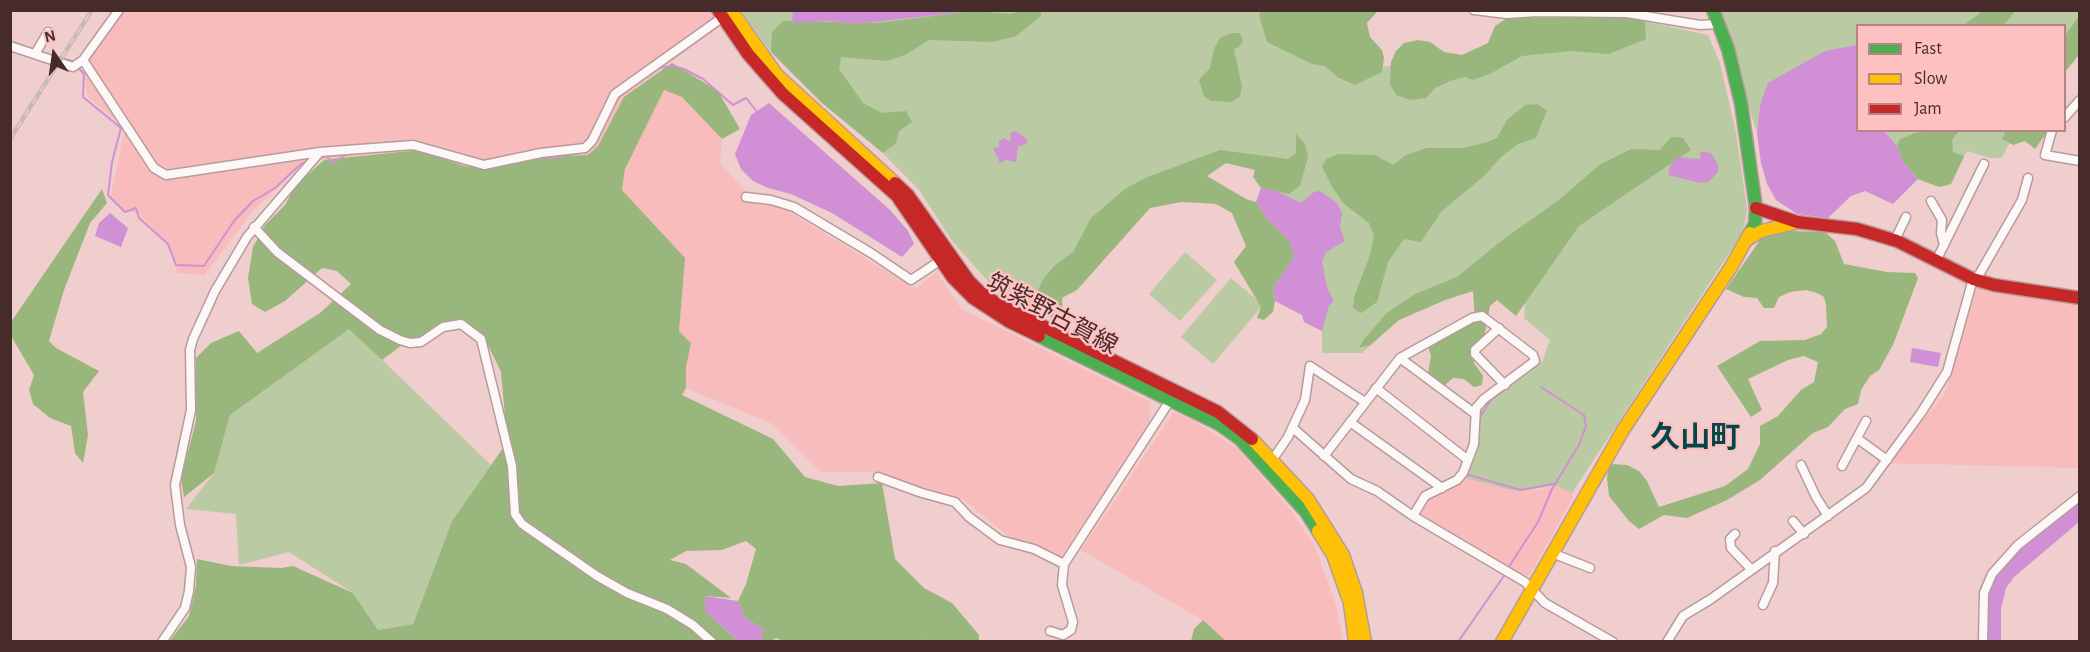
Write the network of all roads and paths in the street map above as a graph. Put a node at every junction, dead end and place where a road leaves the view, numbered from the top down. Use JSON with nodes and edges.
{"nodes":[{"id":1,"x":119,"y":10,"type":"edge"},
{"id":2,"x":1474,"y":10,"type":"edge"},
{"id":3,"x":1713,"y":10,"type":"edge"},
{"id":4,"x":724,"y":13,"type":"edge"},
{"id":5,"x":1719,"y":24,"type":"junction"},
{"id":6,"x":48,"y":32,"type":"dead end"},
{"id":7,"x":10,"y":46,"type":"edge"},
{"id":8,"x":34,"y":54,"type":"junction"},
{"id":9,"x":83,"y":60,"type":"junction"},
{"id":10,"x":2079,"y":100,"type":"edge"},
{"id":11,"x":2066,"y":116,"type":"edge"},
{"id":12,"x":2051,"y":132,"type":"edge"},
{"id":13,"x":320,"y":152,"type":"junction"},
{"id":14,"x":2079,"y":161,"type":"edge"},
{"id":15,"x":1984,"y":164,"type":"dead end"},
{"id":16,"x":2028,"y":178,"type":"dead end"},
{"id":17,"x":746,"y":197,"type":"dead end"},
{"id":18,"x":1931,"y":201,"type":"dead end"},
{"id":19,"x":1756,"y":208,"type":"junction"},
{"id":20,"x":1906,"y":217,"type":"dead end"},
{"id":21,"x":1797,"y":222,"type":"junction"},
{"id":22,"x":254,"y":227,"type":"junction"},
{"id":23,"x":1749,"y":239,"type":"junction"},
{"id":24,"x":1895,"y":240,"type":"junction"},
{"id":25,"x":1944,"y":245,"type":"junction"},
{"id":26,"x":1937,"y":259,"type":"junction"},
{"id":27,"x":941,"y":260,"type":"junction"},
{"id":28,"x":1975,"y":280,"type":"junction"},
{"id":29,"x":2079,"y":298,"type":"edge"},
{"id":30,"x":1499,"y":328,"type":"junction"},
{"id":31,"x":1400,"y":358,"type":"junction"},
{"id":32,"x":1505,"y":385,"type":"junction"},
{"id":33,"x":1376,"y":388,"type":"junction"},
{"id":34,"x":1171,"y":399,"type":"junction"},
{"id":35,"x":1365,"y":402,"type":"junction"},
{"id":36,"x":1474,"y":413,"type":"junction"},
{"id":37,"x":1866,"y":421,"type":"dead end"},
{"id":38,"x":1350,"y":422,"type":"junction"},
{"id":39,"x":1293,"y":428,"type":"junction"},
{"id":40,"x":1858,"y":440,"type":"junction"},
{"id":41,"x":1324,"y":456,"type":"junction"},
{"id":42,"x":1273,"y":459,"type":"junction"},
{"id":43,"x":1468,"y":460,"type":"junction"},
{"id":44,"x":1887,"y":460,"type":"junction"},
{"id":45,"x":1801,"y":465,"type":"dead end"},
{"id":46,"x":1842,"y":466,"type":"dead end"},
{"id":47,"x":878,"y":477,"type":"dead end"},
{"id":48,"x":1442,"y":488,"type":"junction"},
{"id":49,"x":2079,"y":496,"type":"edge"},
{"id":50,"x":1413,"y":516,"type":"junction"},
{"id":51,"x":1828,"y":516,"type":"junction"},
{"id":52,"x":1793,"y":521,"type":"dead end"},
{"id":53,"x":1735,"y":534,"type":"dead end"},
{"id":54,"x":1804,"y":534,"type":"junction"},
{"id":55,"x":1775,"y":551,"type":"junction"},
{"id":56,"x":1552,"y":553,"type":"junction"},
{"id":57,"x":1064,"y":564,"type":"junction"},
{"id":58,"x":1590,"y":568,"type":"dead end"},
{"id":59,"x":1750,"y":569,"type":"junction"},
{"id":60,"x":1532,"y":589,"type":"junction"},
{"id":61,"x":1763,"y":605,"type":"dead end"},
{"id":62,"x":1050,"y":631,"type":"dead end"},
{"id":63,"x":162,"y":642,"type":"edge"},
{"id":64,"x":712,"y":642,"type":"edge"},
{"id":65,"x":1355,"y":642,"type":"edge"},
{"id":66,"x":1365,"y":642,"type":"edge"},
{"id":67,"x":1502,"y":642,"type":"edge"},
{"id":68,"x":1613,"y":642,"type":"edge"},
{"id":69,"x":1667,"y":642,"type":"edge"},
{"id":70,"x":1983,"y":642,"type":"edge"}],
"edges":[{"from":1,"to":9,"type":"street"},
{"from":2,"to":5,"type":"street"},
{"from":3,"to":5,"type":"main road"},
{"from":4,"to":13,"type":"street"},
{"from":4,"to":27,"type":"main road","name":"筑紫野古賀線"},
{"from":4,"to":42,"type":"main road","name":"筑紫野古賀線"},
{"from":5,"to":19,"type":"main road"},
{"from":6,"to":8,"type":"street"},
{"from":7,"to":8,"type":"street"},
{"from":8,"to":9,"type":"street"},
{"from":9,"to":13,"type":"street"},
{"from":10,"to":11,"type":"street"},
{"from":12,"to":14,"type":"street"},
{"from":13,"to":22,"type":"street"},
{"from":15,"to":25,"type":"street"},
{"from":16,"to":28,"type":"street"},
{"from":17,"to":27,"type":"street"},
{"from":18,"to":25,"type":"street"},
{"from":19,"to":21,"type":"main road"},
{"from":19,"to":23,"type":"main road"},
{"from":20,"to":24,"type":"street"},
{"from":21,"to":23,"type":"main road"},
{"from":21,"to":24,"type":"main road"},
{"from":22,"to":63,"type":"street"},
{"from":22,"to":64,"type":"street"},
{"from":23,"to":56,"type":"main road"},
{"from":24,"to":26,"type":"main road"},
{"from":25,"to":26,"type":"street"},
{"from":26,"to":28,"type":"main road"},
{"from":27,"to":34,"type":"main road","name":"筑紫野古賀線"},
{"from":28,"to":29,"type":"main road"},
{"from":28,"to":44,"type":"street"},
{"from":30,"to":31,"type":"street"},
{"from":30,"to":32,"type":"street"},
{"from":30,"to":32,"type":"street"},
{"from":31,"to":33,"type":"street"},
{"from":31,"to":36,"type":"street"},
{"from":32,"to":36,"type":"street"},
{"from":33,"to":35,"type":"street"},
{"from":33,"to":43,"type":"street"},
{"from":34,"to":57,"type":"street"},
{"from":34,"to":65,"type":"main road","name":"筑紫野古賀線"},
{"from":35,"to":38,"type":"street"},
{"from":35,"to":39,"type":"street"},
{"from":36,"to":43,"type":"street"},
{"from":37,"to":40,"type":"street"},
{"from":38,"to":41,"type":"street"},
{"from":38,"to":48,"type":"street"},
{"from":39,"to":41,"type":"street"},
{"from":39,"to":42,"type":"street"},
{"from":40,"to":44,"type":"street"},
{"from":40,"to":46,"type":"street"},
{"from":41,"to":50,"type":"street"},
{"from":42,"to":66,"type":"main road","name":"筑紫野古賀線"},
{"from":43,"to":48,"type":"street"},
{"from":44,"to":51,"type":"street"},
{"from":45,"to":51,"type":"street"},
{"from":47,"to":57,"type":"street"},
{"from":48,"to":50,"type":"street"},
{"from":49,"to":70,"type":"street"},
{"from":50,"to":60,"type":"street"},
{"from":51,"to":54,"type":"street"},
{"from":52,"to":54,"type":"street"},
{"from":53,"to":59,"type":"street"},
{"from":54,"to":55,"type":"street"},
{"from":55,"to":59,"type":"street"},
{"from":55,"to":61,"type":"street"},
{"from":56,"to":58,"type":"street"},
{"from":56,"to":60,"type":"main road"},
{"from":57,"to":62,"type":"street"},
{"from":59,"to":69,"type":"street"},
{"from":60,"to":67,"type":"main road"},
{"from":60,"to":68,"type":"street"}]}
